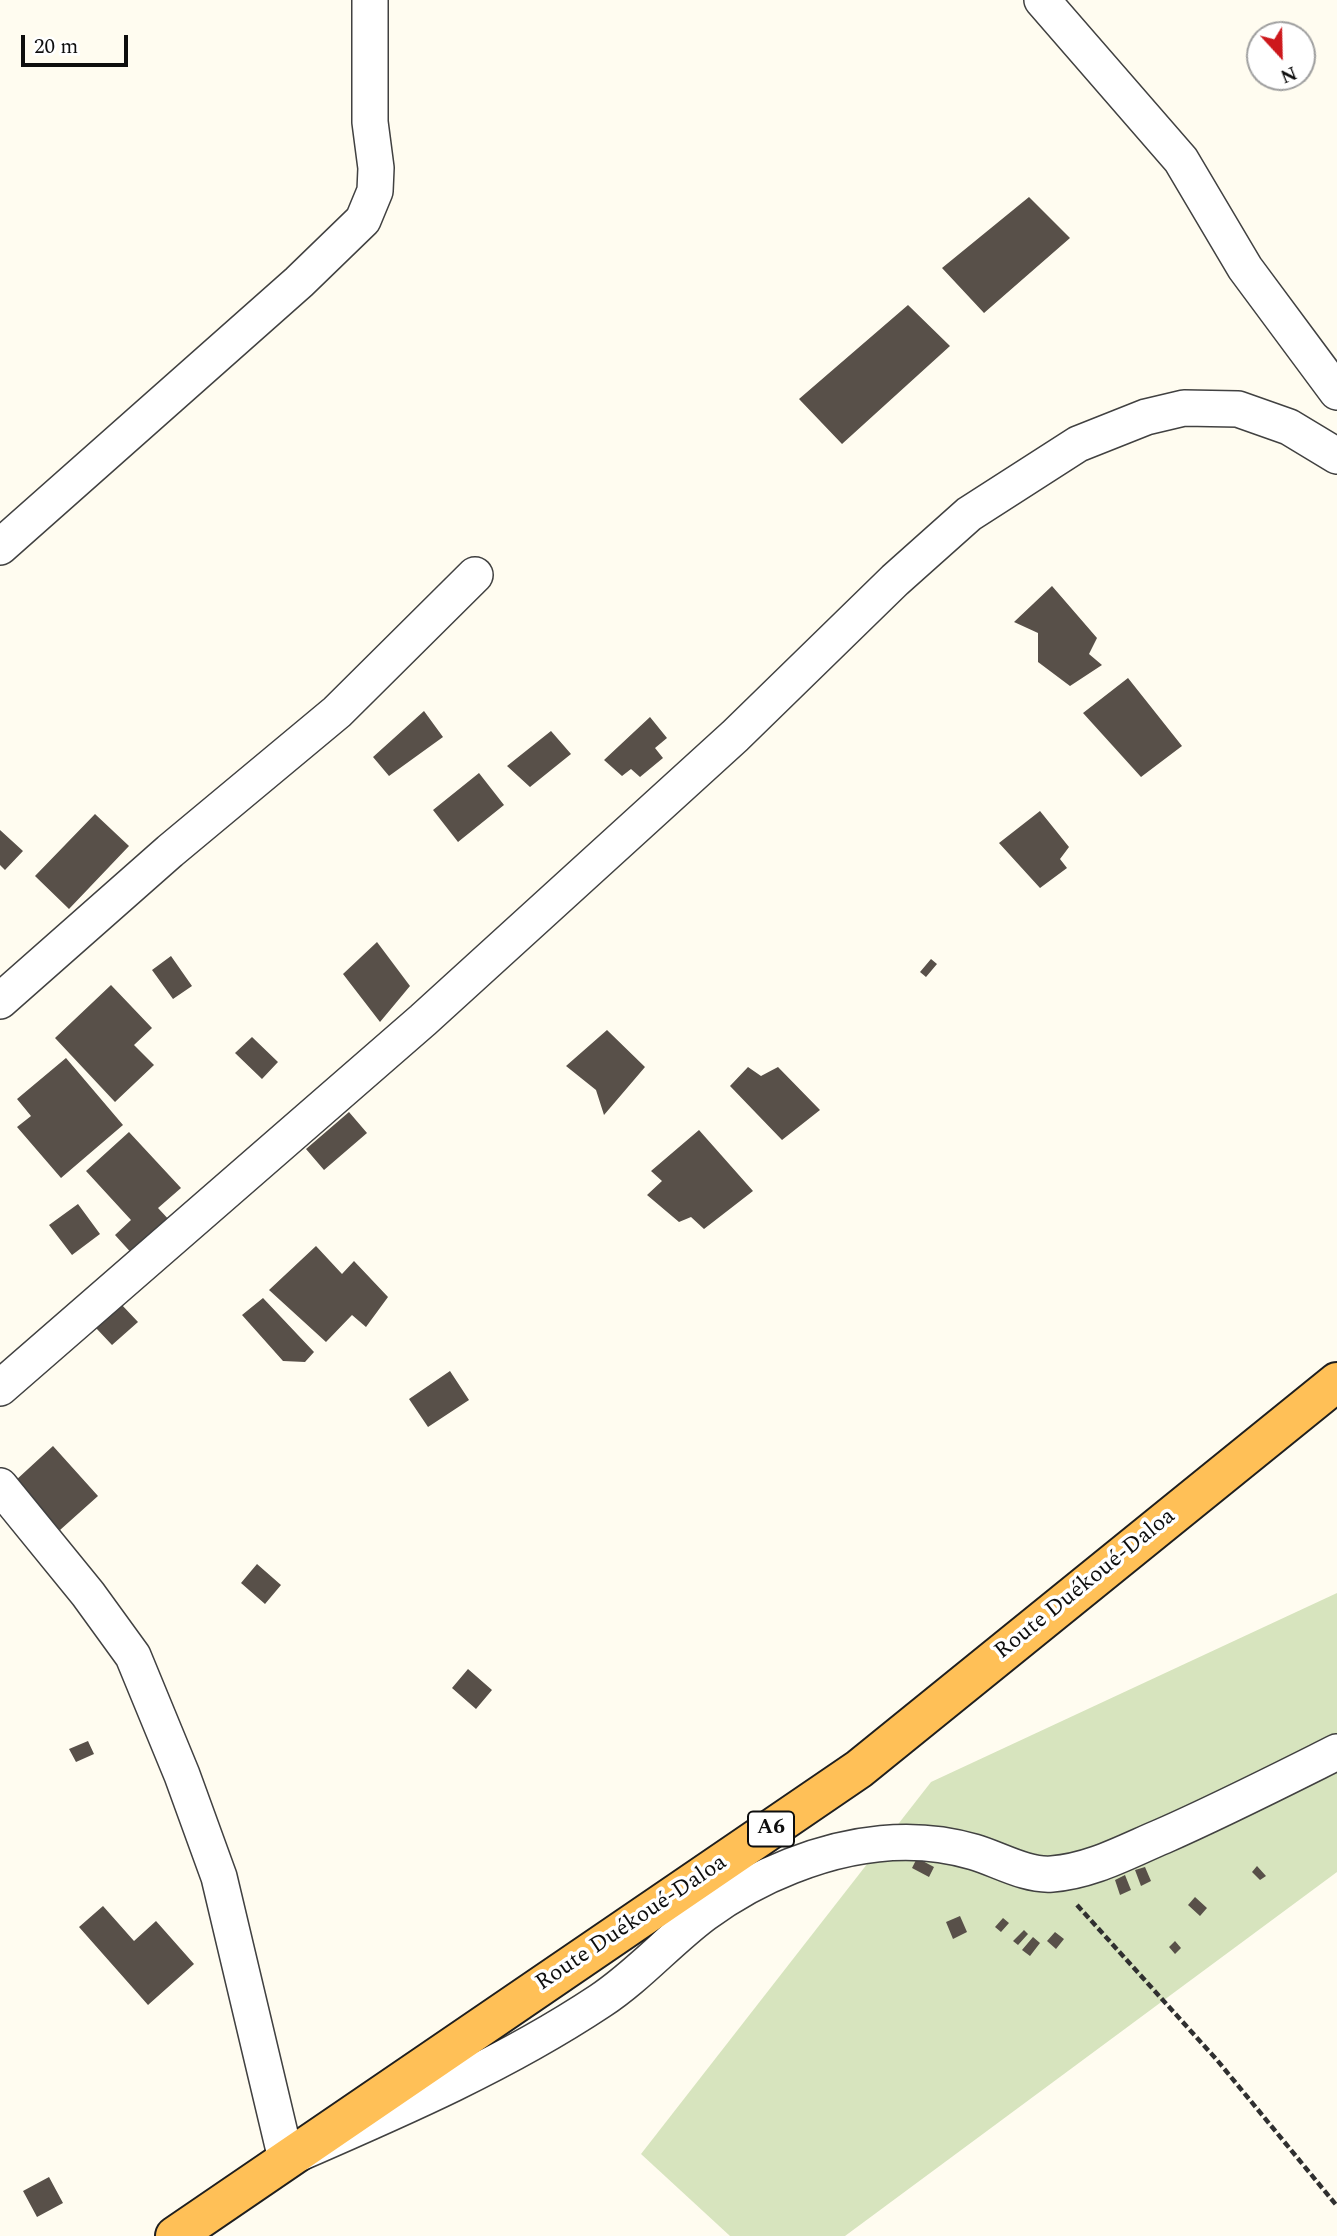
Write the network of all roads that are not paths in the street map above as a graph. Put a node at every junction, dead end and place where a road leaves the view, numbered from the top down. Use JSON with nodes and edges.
{"nodes":[{"id":1,"x":370,"y":0,"type":"edge"},
{"id":2,"x":1042,"y":0,"type":"edge"},
{"id":3,"x":1337,"y":392,"type":"edge"},
{"id":4,"x":1337,"y":456,"type":"edge"},
{"id":5,"x":0,"y":547,"type":"edge"},
{"id":6,"x":475,"y":575,"type":"dead end"},
{"id":7,"x":0,"y":1002,"type":"edge"},
{"id":8,"x":1337,"y":1382,"type":"edge"},
{"id":9,"x":0,"y":1388,"type":"edge"},
{"id":10,"x":0,"y":1486,"type":"edge"},
{"id":11,"x":1337,"y":1752,"type":"edge"},
{"id":12,"x":286,"y":2158,"type":"junction"},
{"id":13,"x":175,"y":2236,"type":"edge"}],
"edges":[{"from":1,"to":5,"type":"street"},
{"from":2,"to":3,"type":"street"},
{"from":4,"to":9,"type":"street"},
{"from":6,"to":7,"type":"street"},
{"from":8,"to":12,"type":"highway","name":"Route Duékoué-Daloa","number":"A6"},
{"from":10,"to":12,"type":"street"},
{"from":11,"to":12,"type":"street"},
{"from":12,"to":13,"type":"highway","name":"Route Duékoué-Daloa","number":"A6"}]}
